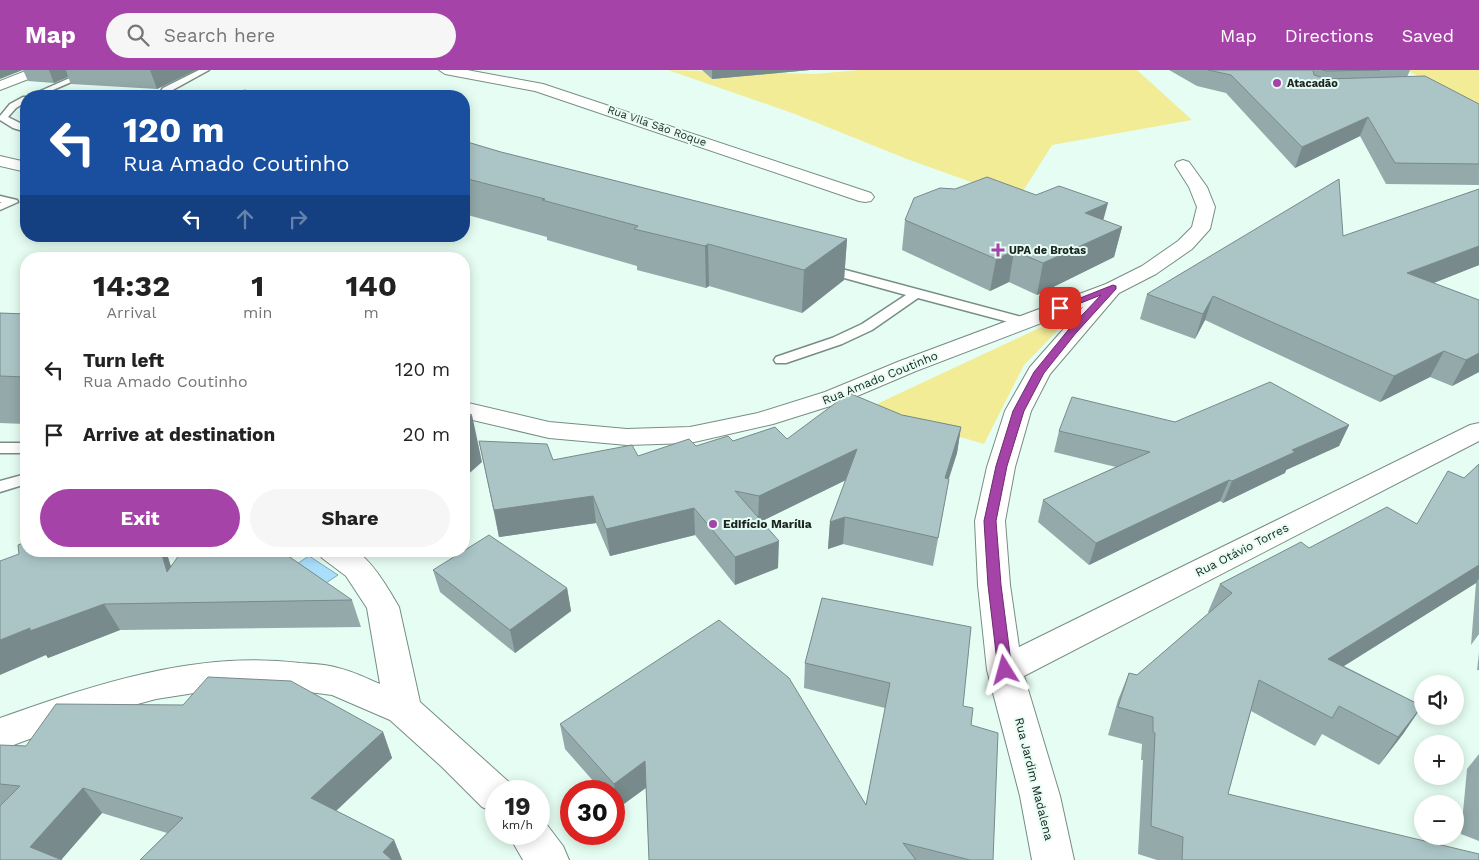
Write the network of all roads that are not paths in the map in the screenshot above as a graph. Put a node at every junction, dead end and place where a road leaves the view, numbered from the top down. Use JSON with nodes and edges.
{"nodes":[{"id":1,"x":39,"y":70,"type":"edge"},
{"id":2,"x":95,"y":70,"type":"edge"},
{"id":3,"x":204,"y":70,"type":"edge"},
{"id":4,"x":446,"y":70,"type":"edge"},
{"id":5,"x":0,"y":86,"type":"edge"},
{"id":6,"x":47,"y":90,"type":"edge"},
{"id":7,"x":166,"y":90,"type":"edge"},
{"id":8,"x":20,"y":102,"type":"edge"},
{"id":9,"x":20,"y":127,"type":"edge"},
{"id":10,"x":0,"y":161,"type":"edge"},
{"id":11,"x":1183,"y":165,"type":"dead end"},
{"id":12,"x":20,"y":166,"type":"edge"},
{"id":13,"x":865,"y":197,"type":"dead end"},
{"id":14,"x":0,"y":199,"type":"edge"},
{"id":15,"x":0,"y":207,"type":"edge"},
{"id":16,"x":811,"y":265,"type":"edge"},
{"id":17,"x":1113,"y":288,"type":"junction"},
{"id":18,"x":916,"y":294,"type":"junction"},
{"id":19,"x":1024,"y":322,"type":"junction"},
{"id":20,"x":781,"y":360,"type":"dead end"},
{"id":21,"x":470,"y":411,"type":"edge"},
{"id":22,"x":1479,"y":431,"type":"edge"},
{"id":23,"x":0,"y":448,"type":"edge"},
{"id":24,"x":20,"y":448,"type":"edge"},
{"id":25,"x":20,"y":481,"type":"edge"},
{"id":26,"x":0,"y":488,"type":"edge"},
{"id":27,"x":341,"y":557,"type":"edge"},
{"id":28,"x":1005,"y":670,"type":"junction"},
{"id":29,"x":403,"y":710,"type":"junction"},
{"id":30,"x":0,"y":734,"type":"edge"},
{"id":31,"x":485,"y":784,"type":"edge"},
{"id":32,"x":537,"y":845,"type":"edge"},
{"id":33,"x":548,"y":860,"type":"edge"},
{"id":34,"x":1053,"y":860,"type":"edge"}],
"edges":[{"from":1,"to":5,"type":"street"},
{"from":2,"to":6,"type":"lane"},
{"from":3,"to":7,"type":"lane"},
{"from":4,"to":13,"type":"street","name":"Rua Vila São Roque"},
{"from":8,"to":9,"type":"lane"},
{"from":10,"to":12,"type":"street"},
{"from":11,"to":17,"type":"street","name":"Rua Amado Coutinho"},
{"from":14,"to":15,"type":"lane"},
{"from":16,"to":18,"type":"lane"},
{"from":17,"to":19,"type":"street","name":"Rua Amado Coutinho"},
{"from":17,"to":28,"type":"street","name":"Rua Jardim Madalena"},
{"from":18,"to":19,"type":"lane"},
{"from":18,"to":20,"type":"lane"},
{"from":19,"to":21,"type":"street","name":"Rua Amado Coutinho"},
{"from":22,"to":28,"type":"street","name":"Rua Otávio Torres"},
{"from":23,"to":24,"type":"lane"},
{"from":25,"to":26,"type":"lane"},
{"from":27,"to":29,"type":"street"},
{"from":28,"to":34,"type":"street","name":"Rua Jardim Madalena"},
{"from":29,"to":30,"type":"street"},
{"from":29,"to":31,"type":"street"},
{"from":32,"to":33,"type":"street"}]}
